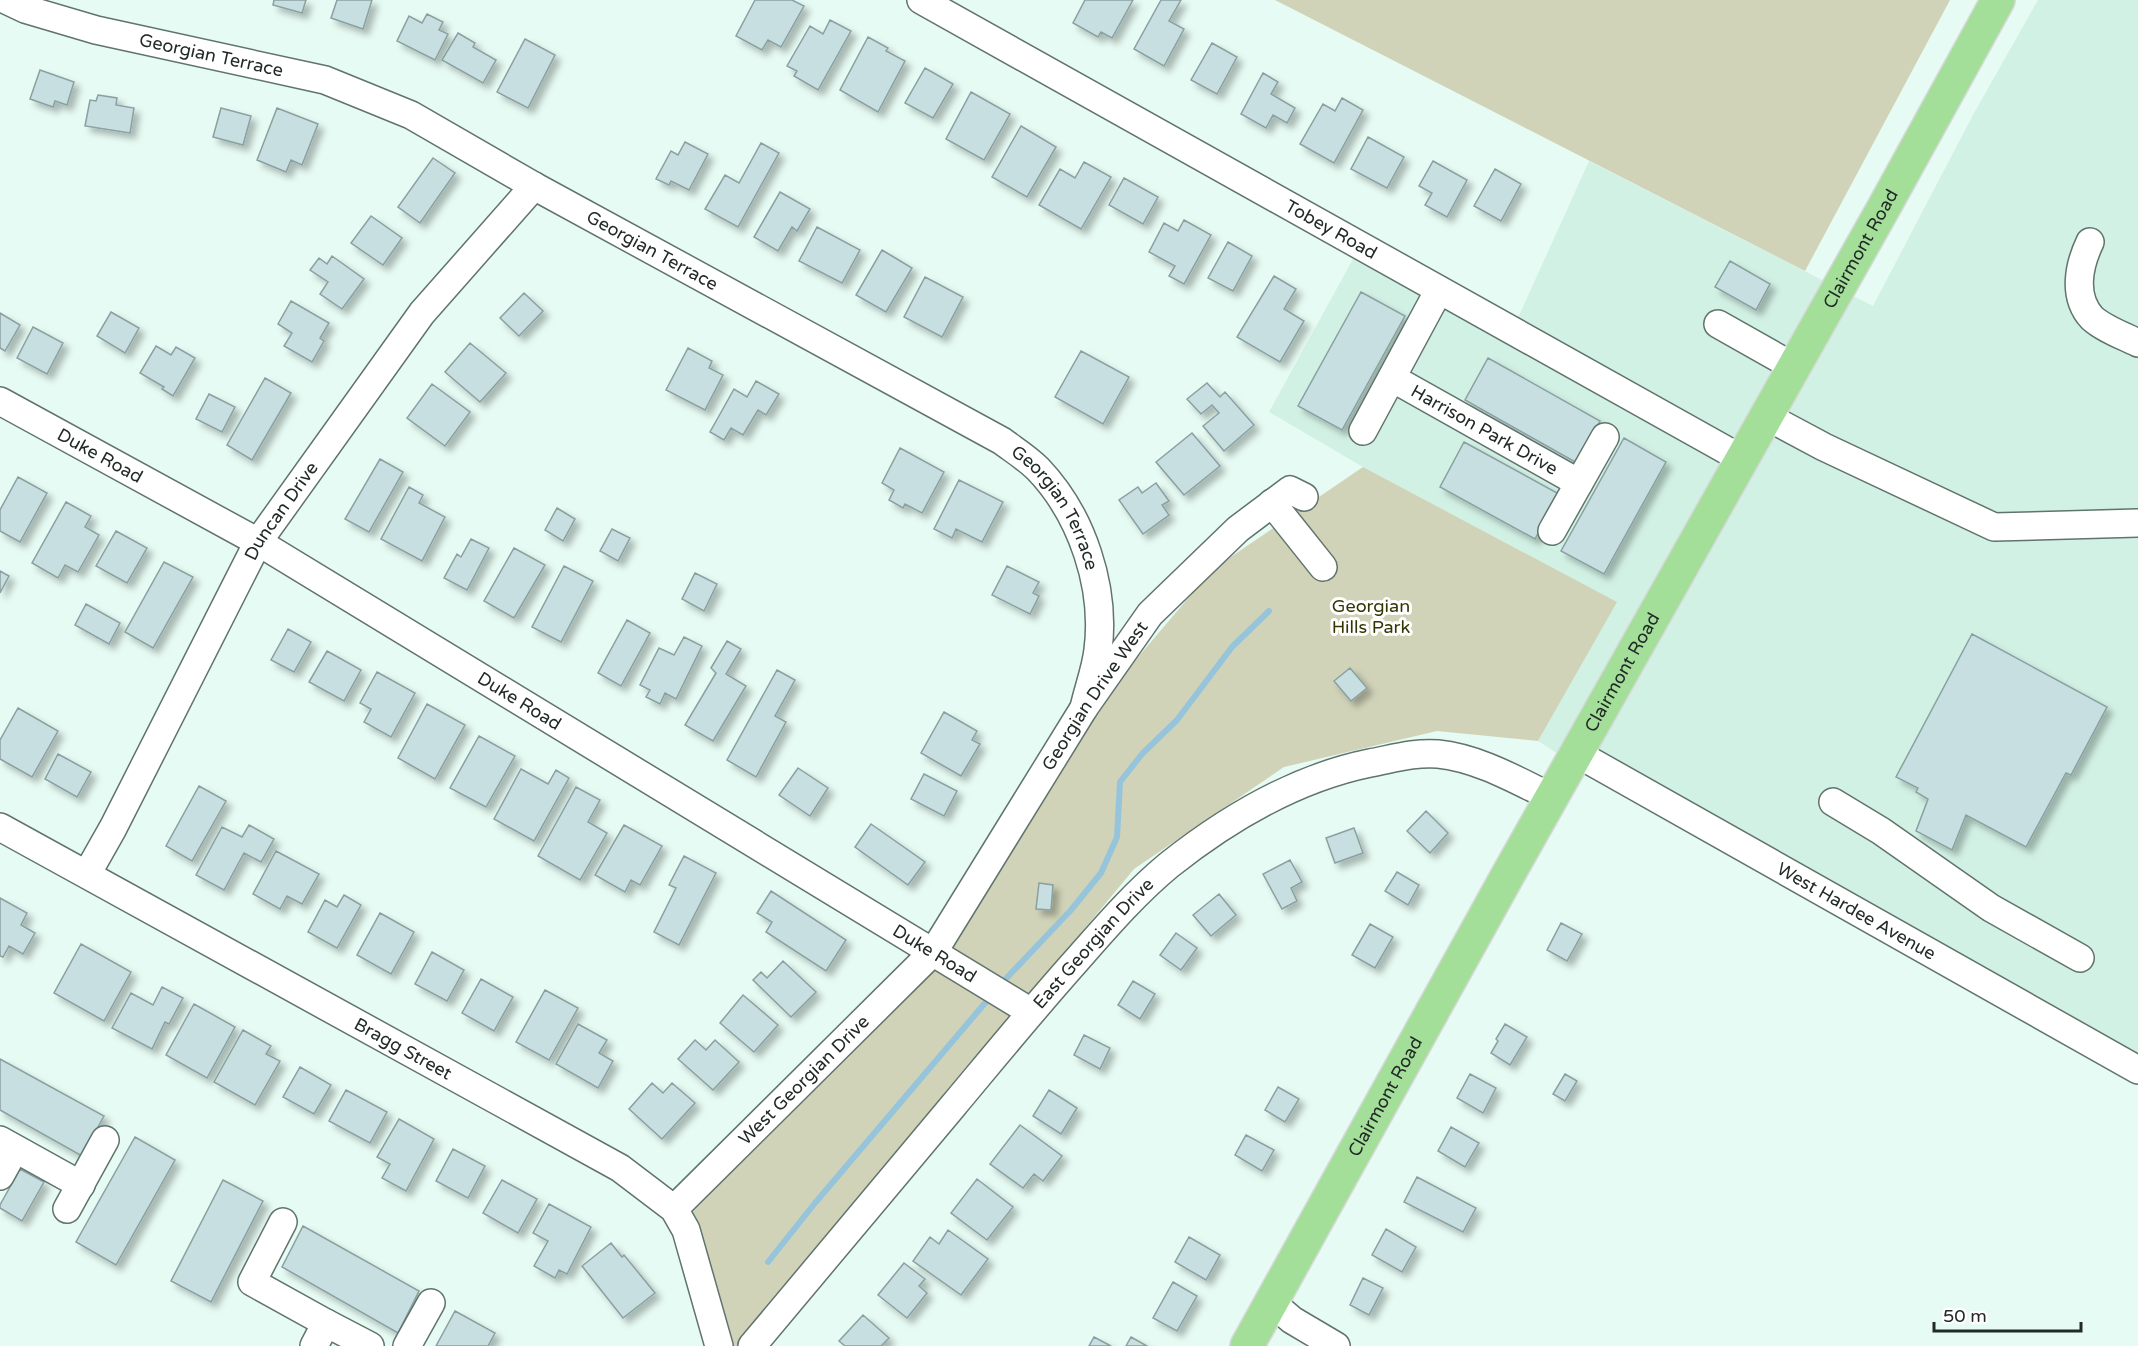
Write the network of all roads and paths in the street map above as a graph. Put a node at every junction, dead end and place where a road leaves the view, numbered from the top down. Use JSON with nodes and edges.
{"nodes":[{"id":1,"x":6,"y":0,"type":"edge"},
{"id":2,"x":921,"y":0,"type":"edge"},
{"id":3,"x":1998,"y":0,"type":"edge"},
{"id":4,"x":534,"y":186,"type":"junction"},
{"id":5,"x":2090,"y":242,"type":"dead end"},
{"id":6,"x":1439,"y":290,"type":"junction"},
{"id":7,"x":1718,"y":324,"type":"dead end"},
{"id":8,"x":2138,"y":343,"type":"edge"},
{"id":9,"x":1794,"y":368,"type":"junction"},
{"id":10,"x":1392,"y":378,"type":"junction"},
{"id":11,"x":0,"y":401,"type":"edge"},
{"id":12,"x":1766,"y":416,"type":"junction"},
{"id":13,"x":1363,"y":431,"type":"dead end"},
{"id":14,"x":1605,"y":437,"type":"dead end"},
{"id":15,"x":1742,"y":459,"type":"junction"},
{"id":16,"x":1579,"y":483,"type":"junction"},
{"id":17,"x":1304,"y":497,"type":"dead end"},
{"id":18,"x":1272,"y":503,"type":"junction"},
{"id":19,"x":2138,"y":523,"type":"edge"},
{"id":20,"x":1551,"y":531,"type":"dead end"},
{"id":21,"x":258,"y":542,"type":"junction"},
{"id":22,"x":1323,"y":567,"type":"dead end"},
{"id":23,"x":1084,"y":708,"type":"junction"},
{"id":24,"x":1576,"y":753,"type":"junction"},
{"id":25,"x":1551,"y":797,"type":"junction"},
{"id":26,"x":1833,"y":802,"type":"dead end"},
{"id":27,"x":0,"y":826,"type":"edge"},
{"id":28,"x":87,"y":874,"type":"junction"},
{"id":29,"x":933,"y":951,"type":"junction"},
{"id":30,"x":2080,"y":958,"type":"dead end"},
{"id":31,"x":1032,"y":1012,"type":"junction"},
{"id":32,"x":2138,"y":1070,"type":"edge"},
{"id":33,"x":105,"y":1140,"type":"dead end"},
{"id":34,"x":8,"y":1144,"type":"edge"},
{"id":35,"x":0,"y":1176,"type":"edge"},
{"id":36,"x":81,"y":1185,"type":"junction"},
{"id":37,"x":67,"y":1209,"type":"dead end"},
{"id":38,"x":674,"y":1209,"type":"junction"},
{"id":39,"x":283,"y":1222,"type":"dead end"},
{"id":40,"x":1271,"y":1302,"type":"junction"},
{"id":41,"x":431,"y":1303,"type":"dead end"},
{"id":42,"x":320,"y":1335,"type":"edge"},
{"id":43,"x":369,"y":1346,"type":"edge"},
{"id":44,"x":407,"y":1346,"type":"edge"},
{"id":45,"x":719,"y":1346,"type":"edge"},
{"id":46,"x":752,"y":1346,"type":"edge"},
{"id":47,"x":1246,"y":1346,"type":"edge"},
{"id":48,"x":1336,"y":1346,"type":"edge"}],
"edges":[{"from":1,"to":4,"type":"street","name":"Georgian Terrace"},
{"from":2,"to":6,"type":"street","name":"Tobey Road"},
{"from":3,"to":9,"type":"main road","name":"Clairmont Road"},
{"from":4,"to":21,"type":"street","name":"Duncan Drive"},
{"from":4,"to":23,"type":"street","name":"Georgian Terrace"},
{"from":5,"to":8,"type":"street"},
{"from":6,"to":10,"type":"street","name":"Harrison Park Drive"},
{"from":6,"to":15,"type":"street","name":"Tobey Road"},
{"from":7,"to":9,"type":"street"},
{"from":9,"to":12,"type":"main road","name":"Clairmont Road"},
{"from":10,"to":13,"type":"street","name":"Harrison Park Drive"},
{"from":10,"to":16,"type":"street","name":"Harrison Park Drive"},
{"from":11,"to":21,"type":"street","name":"Duke Road"},
{"from":12,"to":15,"type":"main road","name":"Clairmont Road"},
{"from":12,"to":19,"type":"street"},
{"from":14,"to":16,"type":"street","name":"Harrison Park Drive"},
{"from":15,"to":24,"type":"main road","name":"Clairmont Road"},
{"from":16,"to":20,"type":"street","name":"Harrison Park Drive"},
{"from":17,"to":18,"type":"street","name":"Georgian Drive West"},
{"from":18,"to":22,"type":"street"},
{"from":18,"to":23,"type":"street","name":"Georgian Drive West"},
{"from":21,"to":28,"type":"street","name":"Duncan Drive"},
{"from":21,"to":29,"type":"street","name":"Duke Road"},
{"from":23,"to":29,"type":"street","name":"Georgian Drive West"},
{"from":24,"to":25,"type":"main road","name":"Clairmont Road"},
{"from":24,"to":32,"type":"street","name":"West Hardee Avenue"},
{"from":25,"to":31,"type":"street","name":"East Georgian Drive"},
{"from":25,"to":40,"type":"main road","name":"Clairmont Road"},
{"from":26,"to":30,"type":"street"},
{"from":27,"to":28,"type":"street","name":"Bragg Street"},
{"from":28,"to":38,"type":"street","name":"Bragg Street"},
{"from":29,"to":31,"type":"street","name":"Duke Road"},
{"from":29,"to":38,"type":"street","name":"West Georgian Drive"},
{"from":31,"to":46,"type":"street","name":"East Georgian Drive"},
{"from":33,"to":36,"type":"street"},
{"from":34,"to":35,"type":"street"},
{"from":34,"to":36,"type":"street"},
{"from":36,"to":37,"type":"street"},
{"from":38,"to":45,"type":"street","name":"Bragg Street"},
{"from":39,"to":42,"type":"street"},
{"from":40,"to":47,"type":"main road","name":"Clairmont Road"},
{"from":40,"to":48,"type":"street"},
{"from":41,"to":44,"type":"street"},
{"from":42,"to":43,"type":"street"}]}
